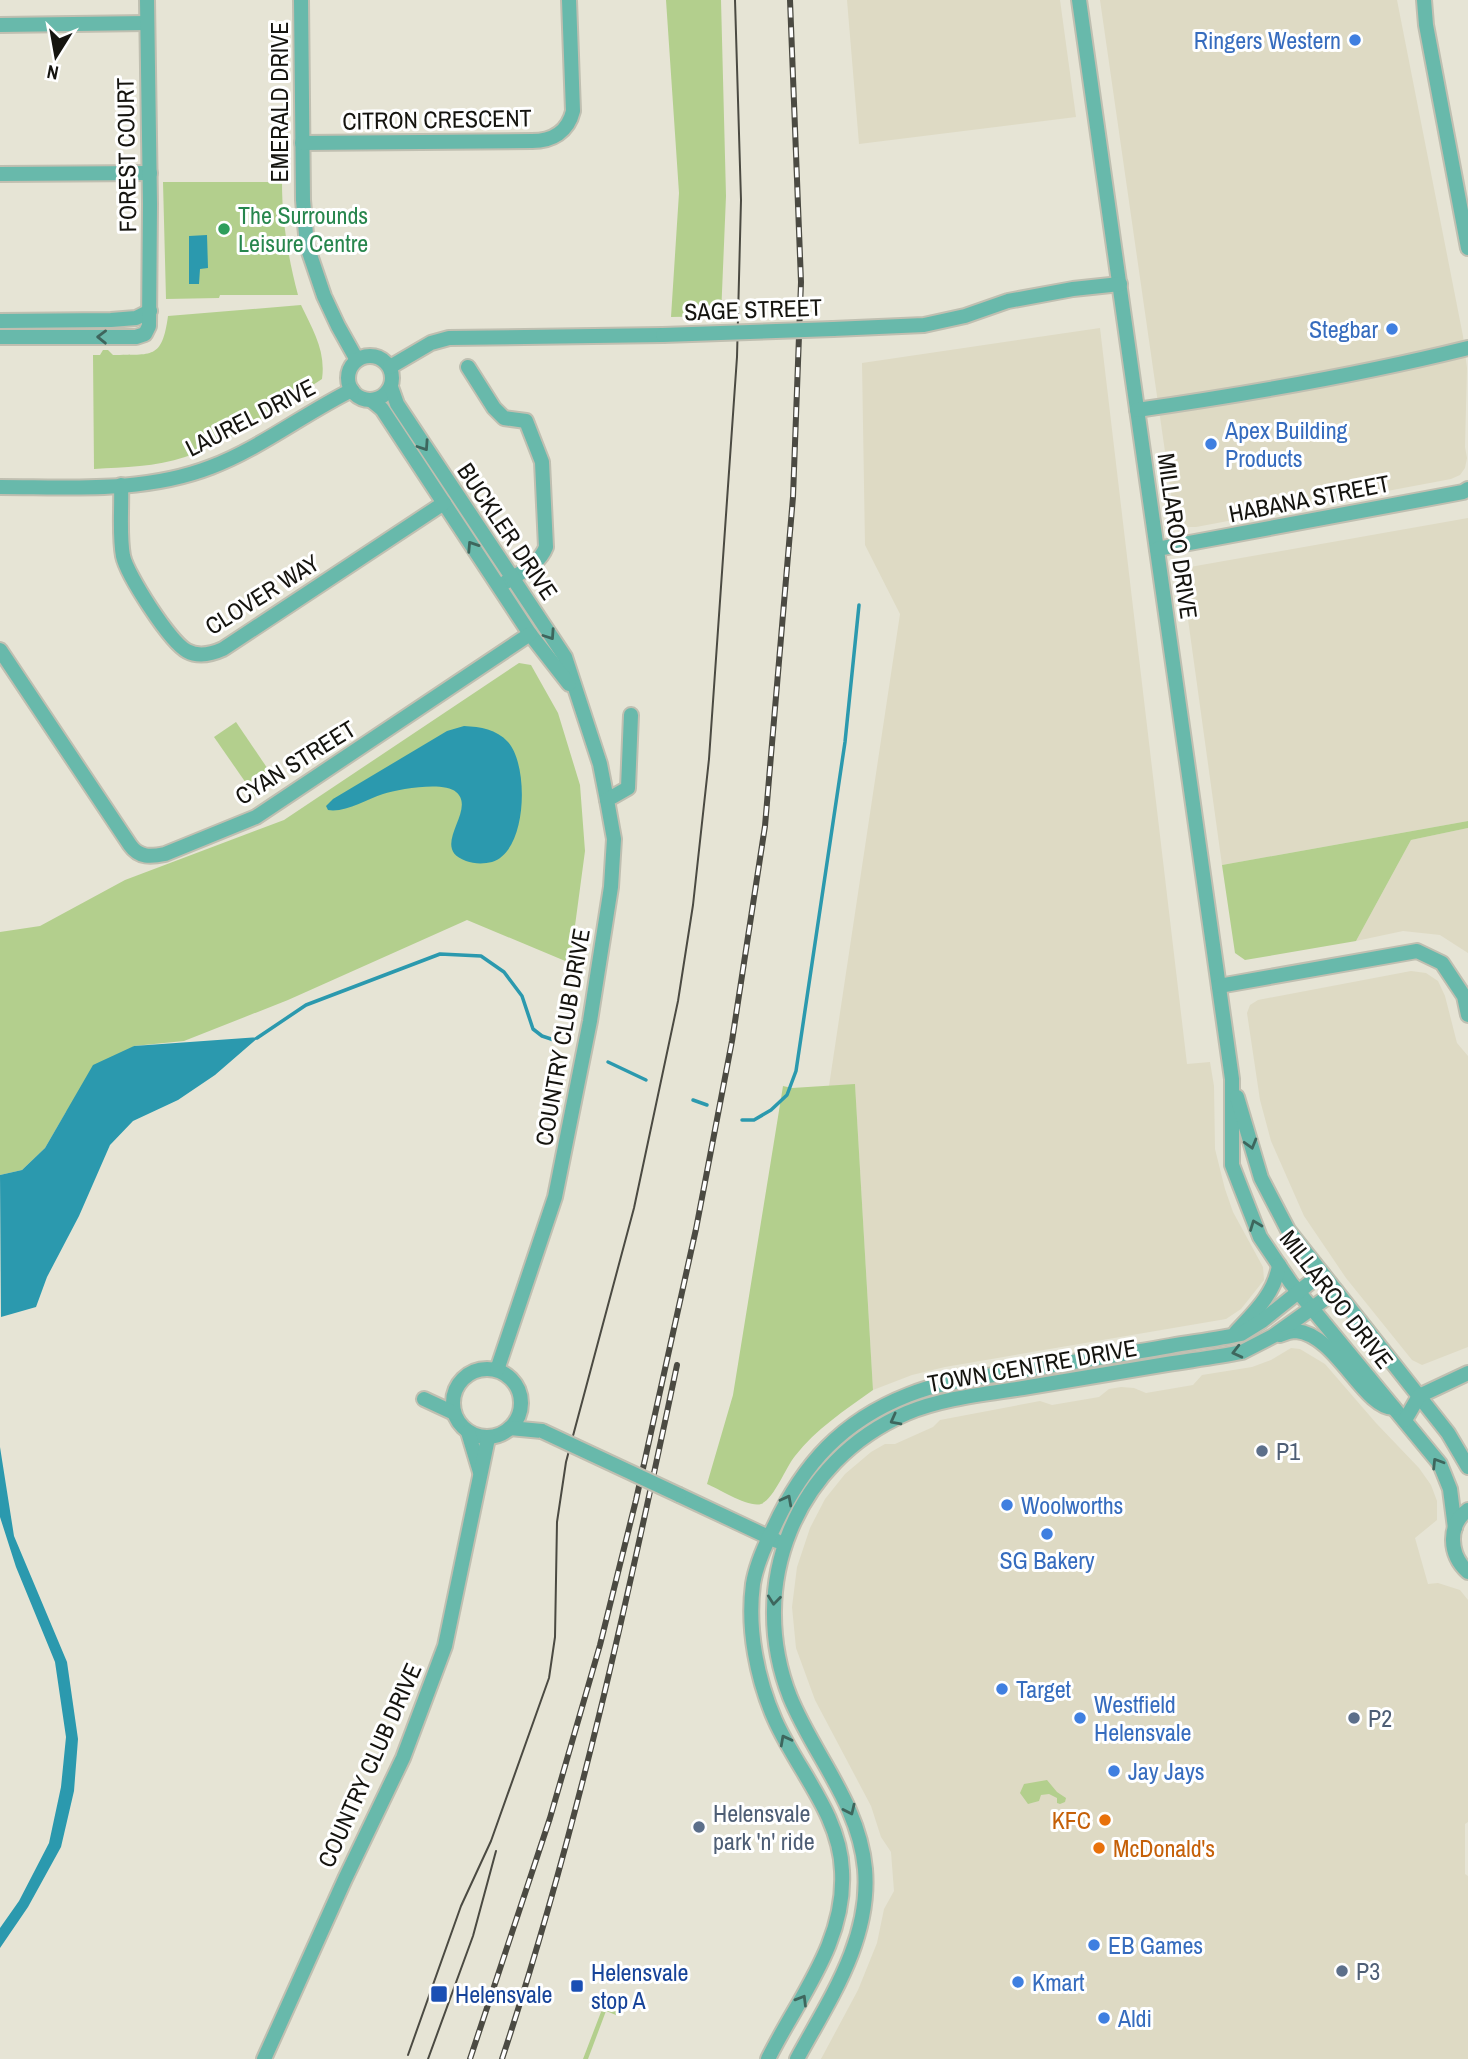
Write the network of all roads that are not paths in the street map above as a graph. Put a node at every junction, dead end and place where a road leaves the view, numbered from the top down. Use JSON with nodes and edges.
{"nodes":[{"id":1,"x":147,"y":0,"type":"edge"},
{"id":2,"x":301,"y":0,"type":"edge"},
{"id":3,"x":569,"y":0,"type":"edge"},
{"id":4,"x":1079,"y":0,"type":"edge"},
{"id":5,"x":1424,"y":0,"type":"edge"},
{"id":6,"x":147,"y":23,"type":"junction"},
{"id":7,"x":0,"y":24,"type":"edge"},
{"id":8,"x":302,"y":143,"type":"junction"},
{"id":9,"x":150,"y":173,"type":"junction"},
{"id":10,"x":0,"y":174,"type":"edge"},
{"id":11,"x":1468,"y":248,"type":"edge"},
{"id":12,"x":1120,"y":285,"type":"junction"},
{"id":13,"x":150,"y":310,"type":"junction"},
{"id":14,"x":0,"y":321,"type":"edge"},
{"id":15,"x":0,"y":337,"type":"edge"},
{"id":16,"x":1468,"y":348,"type":"edge"},
{"id":17,"x":358,"y":360,"type":"junction"},
{"id":18,"x":390,"y":367,"type":"junction"},
{"id":19,"x":468,"y":368,"type":"dead end"},
{"id":20,"x":391,"y":387,"type":"junction"},
{"id":21,"x":352,"y":390,"type":"junction"},
{"id":22,"x":371,"y":400,"type":"junction"},
{"id":23,"x":1138,"y":410,"type":"junction"},
{"id":24,"x":121,"y":485,"type":"junction"},
{"id":25,"x":0,"y":487,"type":"edge"},
{"id":26,"x":1468,"y":489,"type":"edge"},
{"id":27,"x":444,"y":503,"type":"junction"},
{"id":28,"x":1157,"y":549,"type":"junction"},
{"id":29,"x":512,"y":578,"type":"junction"},
{"id":30,"x":499,"y":587,"type":"junction"},
{"id":31,"x":530,"y":634,"type":"junction"},
{"id":32,"x":0,"y":650,"type":"edge"},
{"id":33,"x":580,"y":703,"type":"junction"},
{"id":34,"x":631,"y":715,"type":"dead end"},
{"id":35,"x":607,"y":800,"type":"junction"},
{"id":36,"x":1219,"y":986,"type":"junction"},
{"id":37,"x":1468,"y":1015,"type":"edge"},
{"id":38,"x":1232,"y":1079,"type":"junction"},
{"id":39,"x":1279,"y":1265,"type":"junction"},
{"id":40,"x":1322,"y":1273,"type":"junction"},
{"id":41,"x":1298,"y":1291,"type":"junction"},
{"id":42,"x":1336,"y":1291,"type":"junction"},
{"id":43,"x":1312,"y":1308,"type":"junction"},
{"id":44,"x":1233,"y":1336,"type":"junction"},
{"id":45,"x":1273,"y":1336,"type":"junction"},
{"id":46,"x":1118,"y":1355,"type":"junction"},
{"id":47,"x":1169,"y":1364,"type":"junction"},
{"id":48,"x":497,"y":1370,"type":"junction"},
{"id":49,"x":1468,"y":1373,"type":"edge"},
{"id":50,"x":453,"y":1396,"type":"junction"},
{"id":51,"x":1419,"y":1396,"type":"junction"},
{"id":52,"x":1395,"y":1408,"type":"junction"},
{"id":53,"x":454,"y":1413,"type":"junction"},
{"id":54,"x":520,"y":1414,"type":"junction"},
{"id":55,"x":1405,"y":1420,"type":"junction"},
{"id":56,"x":510,"y":1428,"type":"junction"},
{"id":57,"x":542,"y":1431,"type":"junction"},
{"id":58,"x":468,"y":1432,"type":"junction"},
{"id":59,"x":488,"y":1438,"type":"junction"},
{"id":60,"x":1468,"y":1467,"type":"edge"},
{"id":61,"x":482,"y":1477,"type":"junction"},
{"id":62,"x":1468,"y":1510,"type":"edge"},
{"id":63,"x":1455,"y":1528,"type":"junction"},
{"id":64,"x":769,"y":1538,"type":"junction"},
{"id":65,"x":785,"y":1544,"type":"junction"},
{"id":66,"x":1468,"y":1572,"type":"edge"},
{"id":67,"x":797,"y":2058,"type":"edge"},
{"id":68,"x":264,"y":2059,"type":"edge"},
{"id":69,"x":768,"y":2059,"type":"edge"}],
"edges":[{"from":1,"to":6,"type":"street","name":"FOREST COURT"},
{"from":2,"to":8,"type":"street","name":"EMERALD DRIVE"},
{"from":3,"to":8,"type":"street","name":"CITRON CRESCENT"},
{"from":4,"to":12,"type":"street","name":"MILLAROO DRIVE"},
{"from":5,"to":11,"type":"street"},
{"from":6,"to":7,"type":"street"},
{"from":6,"to":9,"type":"street","name":"FOREST COURT"},
{"from":8,"to":17,"type":"street","name":"EMERALD DRIVE"},
{"from":9,"to":10,"type":"street"},
{"from":9,"to":13,"type":"street","name":"FOREST COURT"},
{"from":12,"to":18,"type":"street","name":"SAGE STREET","bridge":true},
{"from":12,"to":23,"type":"street","name":"MILLAROO DRIVE"},
{"from":13,"to":14,"type":"street"},
{"from":13,"to":15,"type":"street","name":"FOREST COURT","one_way":true},
{"from":16,"to":23,"type":"street"},
{"from":17,"to":18,"type":"street"},
{"from":17,"to":21,"type":"street"},
{"from":18,"to":20,"type":"street"},
{"from":19,"to":29,"type":"street"},
{"from":20,"to":22,"type":"street"},
{"from":20,"to":29,"type":"street","name":"BUCKLER DRIVE","one_way":true},
{"from":21,"to":22,"type":"street"},
{"from":21,"to":24,"type":"street","name":"LAUREL DRIVE"},
{"from":22,"to":27,"type":"street","name":"BUCKLER DRIVE"},
{"from":23,"to":28,"type":"street","name":"MILLAROO DRIVE"},
{"from":24,"to":25,"type":"street","name":"LAUREL DRIVE"},
{"from":24,"to":27,"type":"street","name":"CLOVER WAY"},
{"from":26,"to":28,"type":"street","name":"HABANA STREET"},
{"from":30,"to":27,"type":"street","name":"BUCKLER DRIVE","one_way":true},
{"from":28,"to":36,"type":"street","name":"MILLAROO DRIVE"},
{"from":29,"to":30,"type":"street"},
{"from":29,"to":33,"type":"street","name":"BUCKLER DRIVE","one_way":true},
{"from":30,"to":31,"type":"street","name":"BUCKLER DRIVE"},
{"from":31,"to":32,"type":"street","name":"CYAN STREET"},
{"from":31,"to":33,"type":"street","name":"BUCKLER DRIVE"},
{"from":33,"to":35,"type":"street","name":"BUCKLER DRIVE"},
{"from":34,"to":35,"type":"street"},
{"from":35,"to":48,"type":"street","name":"COUNTRY CLUB DRIVE"},
{"from":36,"to":37,"type":"street"},
{"from":36,"to":38,"type":"street","name":"MILLAROO DRIVE"},
{"from":39,"to":38,"type":"street","name":"MILLAROO DRIVE","one_way":true},
{"from":38,"to":40,"type":"street","name":"MILLAROO DRIVE","one_way":true},
{"from":39,"to":41,"type":"street","name":"MILLAROO DRIVE"},
{"from":39,"to":44,"type":"street"},
{"from":40,"to":41,"type":"street","name":"TOWN CENTRE DRIVE"},
{"from":40,"to":42,"type":"street","name":"MILLAROO DRIVE"},
{"from":41,"to":43,"type":"street","name":"MILLAROO DRIVE"},
{"from":41,"to":44,"type":"street","name":"TOWN CENTRE DRIVE"},
{"from":42,"to":43,"type":"street","name":"TOWN CENTRE DRIVE"},
{"from":42,"to":51,"type":"street","name":"MILLAROO DRIVE"},
{"from":43,"to":45,"type":"street","name":"TOWN CENTRE DRIVE"},
{"from":43,"to":52,"type":"street","name":"MILLAROO DRIVE"},
{"from":44,"to":46,"type":"street","name":"TOWN CENTRE DRIVE"},
{"from":45,"to":47,"type":"street","name":"TOWN CENTRE DRIVE","one_way":true},
{"from":45,"to":52,"type":"street"},
{"from":46,"to":47,"type":"street"},
{"from":64,"to":46,"type":"street","name":"TOWN CENTRE DRIVE","one_way":true},
{"from":47,"to":65,"type":"street","name":"TOWN CENTRE DRIVE","one_way":true},
{"from":48,"to":50,"type":"street"},
{"from":48,"to":54,"type":"street"},
{"from":49,"to":51,"type":"street"},
{"from":50,"to":53,"type":"street"},
{"from":50,"to":53,"type":"street"},
{"from":51,"to":55,"type":"street"},
{"from":51,"to":60,"type":"street","name":"MILLAROO DRIVE"},
{"from":52,"to":55,"type":"street","name":"MILLAROO DRIVE"},
{"from":53,"to":58,"type":"street","name":"COUNTRY CLUB DRIVE"},
{"from":54,"to":56,"type":"street"},
{"from":54,"to":57,"type":"street"},
{"from":63,"to":55,"type":"street","name":"MILLAROO DRIVE","one_way":true},
{"from":56,"to":57,"type":"street"},
{"from":56,"to":59,"type":"street"},
{"from":57,"to":64,"type":"street","bridge":true},
{"from":58,"to":59,"type":"street"},
{"from":58,"to":61,"type":"street","name":"COUNTRY CLUB DRIVE"},
{"from":59,"to":61,"type":"street","name":"COUNTRY CLUB DRIVE"},
{"from":61,"to":68,"type":"street","name":"COUNTRY CLUB DRIVE"},
{"from":62,"to":63,"type":"street"},
{"from":63,"to":66,"type":"street","name":"MILLAROO DRIVE"},
{"from":64,"to":65,"type":"street"},
{"from":69,"to":64,"type":"street","name":"TOWN CENTRE DRIVE","one_way":true},
{"from":65,"to":67,"type":"street","name":"TOWN CENTRE DRIVE","one_way":true}]}
